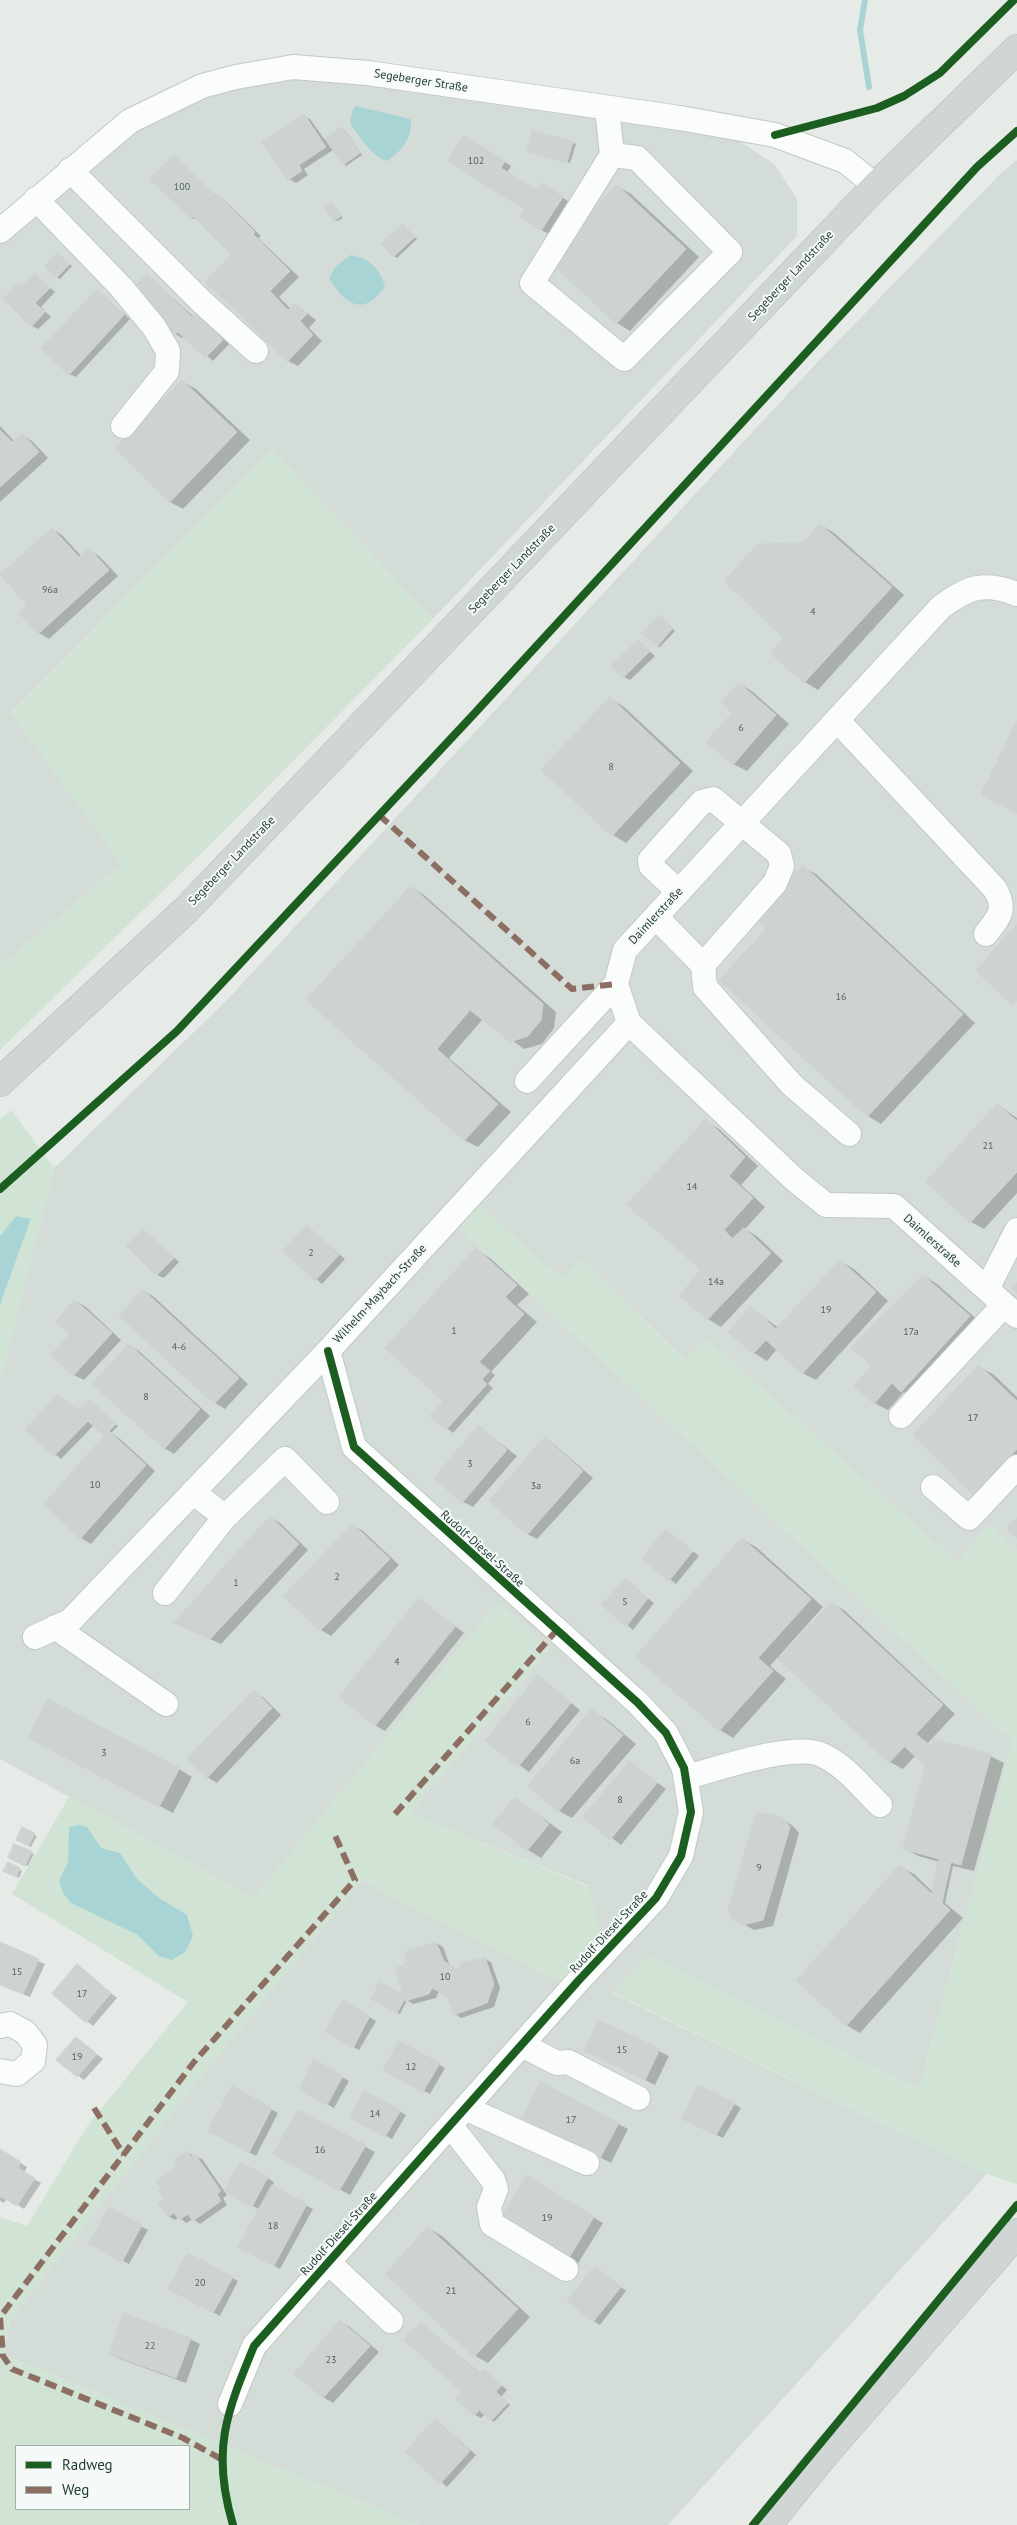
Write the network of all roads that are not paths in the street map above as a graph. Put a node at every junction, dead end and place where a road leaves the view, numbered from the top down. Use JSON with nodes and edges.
{"nodes":[{"id":1,"x":1017,"y":49,"type":"edge"},
{"id":2,"x":607,"y":108,"type":"junction"},
{"id":3,"x":612,"y":155,"type":"junction"},
{"id":4,"x":70,"y":170,"type":"junction"},
{"id":5,"x":876,"y":186,"type":"junction"},
{"id":6,"x":36,"y":199,"type":"junction"},
{"id":7,"x":0,"y":231,"type":"edge"},
{"id":8,"x":256,"y":351,"type":"dead end"},
{"id":9,"x":123,"y":426,"type":"dead end"},
{"id":10,"x":1017,"y":594,"type":"edge"},
{"id":11,"x":837,"y":720,"type":"junction"},
{"id":12,"x":742,"y":823,"type":"junction"},
{"id":13,"x":678,"y":892,"type":"junction"},
{"id":14,"x":656,"y":917,"type":"junction"},
{"id":15,"x":986,"y":934,"type":"dead end"},
{"id":16,"x":703,"y":965,"type":"junction"},
{"id":17,"x":616,"y":984,"type":"junction"},
{"id":18,"x":629,"y":1023,"type":"junction"},
{"id":19,"x":527,"y":1081,"type":"dead end"},
{"id":20,"x":0,"y":1082,"type":"edge"},
{"id":21,"x":849,"y":1134,"type":"dead end"},
{"id":22,"x":1017,"y":1230,"type":"edge"},
{"id":23,"x":987,"y":1290,"type":"junction"},
{"id":24,"x":1011,"y":1311,"type":"edge"},
{"id":25,"x":328,"y":1351,"type":"junction"},
{"id":26,"x":901,"y":1416,"type":"dead end"},
{"id":27,"x":1017,"y":1467,"type":"edge"},
{"id":28,"x":933,"y":1487,"type":"dead end"},
{"id":29,"x":193,"y":1492,"type":"junction"},
{"id":30,"x":328,"y":1502,"type":"dead end"},
{"id":31,"x":225,"y":1517,"type":"junction"},
{"id":32,"x":165,"y":1593,"type":"dead end"},
{"id":33,"x":166,"y":1704,"type":"dead end"},
{"id":34,"x":686,"y":1777,"type":"junction"},
{"id":35,"x":880,"y":1805,"type":"dead end"},
{"id":36,"x":0,"y":2026,"type":"edge"},
{"id":37,"x":522,"y":2045,"type":"junction"},
{"id":38,"x":0,"y":2071,"type":"edge"},
{"id":39,"x":638,"y":2098,"type":"dead end"},
{"id":40,"x":458,"y":2117,"type":"junction"},
{"id":41,"x":587,"y":2163,"type":"dead end"},
{"id":42,"x":1017,"y":2233,"type":"edge"},
{"id":43,"x":328,"y":2262,"type":"junction"},
{"id":44,"x":566,"y":2269,"type":"dead end"},
{"id":45,"x":391,"y":2321,"type":"dead end"},
{"id":46,"x":230,"y":2404,"type":"dead end"},
{"id":47,"x":767,"y":2525,"type":"edge"}],
"edges":[{"from":1,"to":5,"type":"main road","name":"Segeberger Landstraße"},
{"from":2,"to":3,"type":"street"},
{"from":2,"to":4,"type":"street","name":"Segeberger Straße"},
{"from":2,"to":5,"type":"street","name":"Segeberger Straße"},
{"from":3,"to":3,"type":"street"},
{"from":4,"to":6,"type":"street","name":"Segeberger Straße"},
{"from":4,"to":8,"type":"street"},
{"from":5,"to":20,"type":"main road","name":"Segeberger Landstraße"},
{"from":6,"to":7,"type":"street","name":"Segeberger Straße"},
{"from":6,"to":9,"type":"street"},
{"from":10,"to":11,"type":"street","name":"Daimlerstraße"},
{"from":11,"to":12,"type":"street","name":"Daimlerstraße"},
{"from":11,"to":15,"type":"street"},
{"from":12,"to":13,"type":"street","name":"Daimlerstraße"},
{"from":12,"to":13,"type":"street"},
{"from":12,"to":16,"type":"street"},
{"from":13,"to":14,"type":"street","name":"Daimlerstraße"},
{"from":14,"to":16,"type":"street"},
{"from":14,"to":17,"type":"street","name":"Daimlerstraße"},
{"from":16,"to":21,"type":"street"},
{"from":17,"to":18,"type":"street","name":"Daimlerstraße"},
{"from":17,"to":19,"type":"street"},
{"from":18,"to":23,"type":"street","name":"Daimlerstraße"},
{"from":18,"to":25,"type":"street","name":"Wilhelm-Maybach-Straße"},
{"from":22,"to":23,"type":"street"},
{"from":23,"to":24,"type":"street","name":"Daimlerstraße"},
{"from":24,"to":26,"type":"street"},
{"from":25,"to":29,"type":"street","name":"Wilhelm-Maybach-Straße"},
{"from":25,"to":34,"type":"street","name":"Rudolf-Diesel-Straße"},
{"from":27,"to":28,"type":"street"},
{"from":29,"to":31,"type":"street"},
{"from":29,"to":33,"type":"street","name":"Wilhelm-Maybach-Straße"},
{"from":30,"to":31,"type":"street"},
{"from":31,"to":32,"type":"street"},
{"from":34,"to":35,"type":"street"},
{"from":34,"to":37,"type":"street","name":"Rudolf-Diesel-Straße"},
{"from":36,"to":38,"type":"street"},
{"from":37,"to":39,"type":"street"},
{"from":37,"to":40,"type":"street","name":"Rudolf-Diesel-Straße"},
{"from":40,"to":41,"type":"street"},
{"from":40,"to":43,"type":"street","name":"Rudolf-Diesel-Straße"},
{"from":40,"to":44,"type":"street"},
{"from":42,"to":47,"type":"main road"},
{"from":43,"to":45,"type":"street"},
{"from":43,"to":46,"type":"street","name":"Rudolf-Diesel-Straße"}]}
